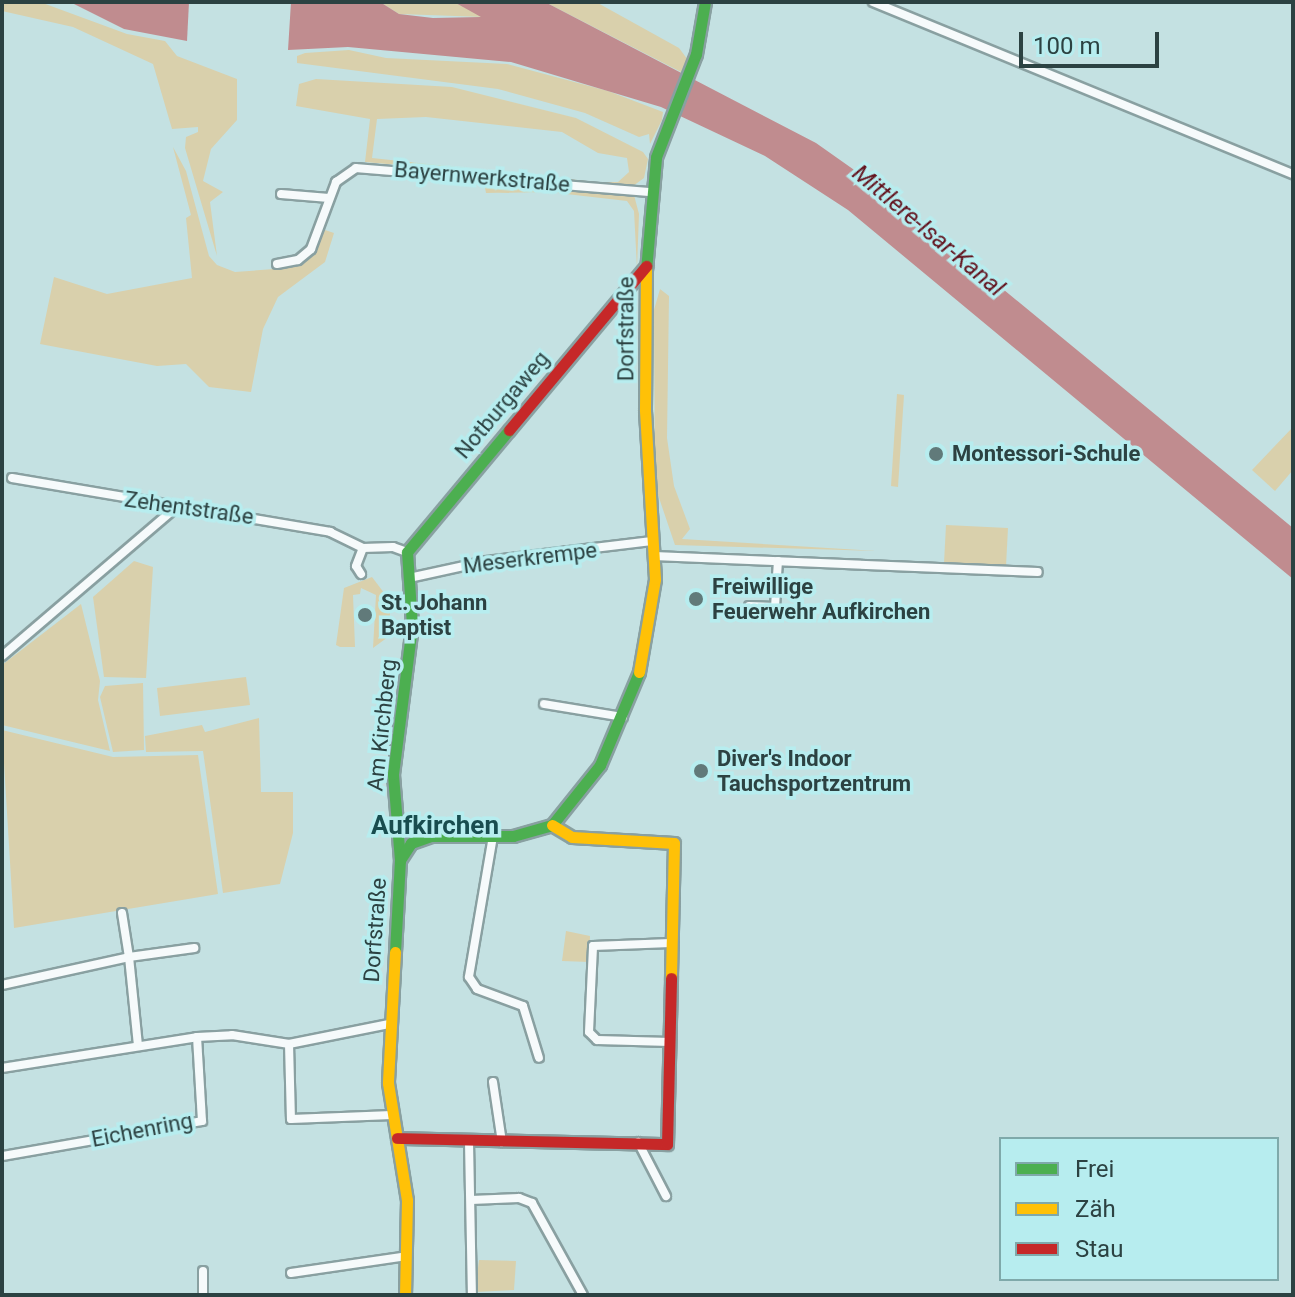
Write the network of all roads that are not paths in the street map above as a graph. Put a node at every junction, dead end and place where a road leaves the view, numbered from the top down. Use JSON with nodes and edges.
{"nodes":[{"id":1,"x":705,"y":2,"type":"edge"},
{"id":2,"x":873,"y":2,"type":"edge"},
{"id":3,"x":1293,"y":174,"type":"edge"},
{"id":4,"x":651,"y":192,"type":"junction"},
{"id":5,"x":281,"y":194,"type":"dead end"},
{"id":6,"x":329,"y":198,"type":"junction"},
{"id":7,"x":277,"y":264,"type":"dead end"},
{"id":8,"x":646,"y":266,"type":"junction"},
{"id":9,"x":12,"y":478,"type":"dead end"},
{"id":10,"x":174,"y":509,"type":"junction"},
{"id":11,"x":652,"y":541,"type":"junction"},
{"id":12,"x":363,"y":548,"type":"junction"},
{"id":13,"x":407,"y":552,"type":"junction"},
{"id":14,"x":654,"y":556,"type":"junction"},
{"id":15,"x":778,"y":561,"type":"junction"},
{"id":16,"x":1038,"y":572,"type":"dead end"},
{"id":17,"x":361,"y":574,"type":"dead end"},
{"id":18,"x":409,"y":578,"type":"junction"},
{"id":19,"x":749,"y":606,"type":"dead end"},
{"id":20,"x":2,"y":656,"type":"edge"},
{"id":21,"x":544,"y":704,"type":"dead end"},
{"id":22,"x":623,"y":717,"type":"junction"},
{"id":23,"x":552,"y":825,"type":"junction"},
{"id":24,"x":395,"y":829,"type":"junction"},
{"id":25,"x":493,"y":836,"type":"junction"},
{"id":26,"x":408,"y":846,"type":"junction"},
{"id":27,"x":400,"y":860,"type":"junction"},
{"id":28,"x":122,"y":913,"type":"dead end"},
{"id":29,"x":671,"y":943,"type":"junction"},
{"id":30,"x":194,"y":948,"type":"dead end"},
{"id":31,"x":129,"y":957,"type":"junction"},
{"id":32,"x":2,"y":985,"type":"edge"},
{"id":33,"x":389,"y":1024,"type":"junction"},
{"id":34,"x":197,"y":1037,"type":"junction"},
{"id":35,"x":670,"y":1042,"type":"junction"},
{"id":36,"x":289,"y":1044,"type":"junction"},
{"id":37,"x":138,"y":1045,"type":"junction"},
{"id":38,"x":539,"y":1058,"type":"dead end"},
{"id":39,"x":2,"y":1068,"type":"edge"},
{"id":40,"x":493,"y":1082,"type":"dead end"},
{"id":41,"x":392,"y":1115,"type":"junction"},
{"id":42,"x":397,"y":1138,"type":"junction"},
{"id":43,"x":469,"y":1142,"type":"junction"},
{"id":44,"x":638,"y":1142,"type":"junction"},
{"id":45,"x":502,"y":1143,"type":"junction"},
{"id":46,"x":2,"y":1156,"type":"edge"},
{"id":47,"x":666,"y":1196,"type":"dead end"},
{"id":48,"x":471,"y":1200,"type":"junction"},
{"id":49,"x":407,"y":1256,"type":"junction"},
{"id":50,"x":203,"y":1271,"type":"dead end"},
{"id":51,"x":291,"y":1273,"type":"dead end"},
{"id":52,"x":203,"y":1295,"type":"edge"},
{"id":53,"x":405,"y":1295,"type":"edge"},
{"id":54,"x":472,"y":1295,"type":"edge"},
{"id":55,"x":583,"y":1295,"type":"edge"}],
"edges":[{"from":1,"to":4,"type":"street","name":"Dorfstraße"},
{"from":2,"to":3,"type":"street"},
{"from":4,"to":6,"type":"street","name":"Bayernwerkstraße"},
{"from":4,"to":8,"type":"street","name":"Dorfstraße"},
{"from":5,"to":6,"type":"street"},
{"from":6,"to":7,"type":"street","name":"Bayernwerkstraße"},
{"from":8,"to":11,"type":"street","name":"Dorfstraße"},
{"from":8,"to":13,"type":"street","name":"Notburgaweg"},
{"from":9,"to":10,"type":"street","name":"Zehentstraße"},
{"from":10,"to":12,"type":"street","name":"Zehentstraße"},
{"from":10,"to":20,"type":"street"},
{"from":11,"to":14,"type":"street","name":"Dorfstraße"},
{"from":11,"to":18,"type":"street","name":"Meserkrempe"},
{"from":12,"to":13,"type":"street"},
{"from":12,"to":17,"type":"street"},
{"from":13,"to":18,"type":"street"},
{"from":14,"to":15,"type":"street"},
{"from":14,"to":22,"type":"street","name":"Dorfstraße"},
{"from":15,"to":16,"type":"street"},
{"from":15,"to":19,"type":"street"},
{"from":18,"to":24,"type":"street","name":"Am Kirchberg"},
{"from":21,"to":22,"type":"street"},
{"from":22,"to":23,"type":"street","name":"Dorfstraße"},
{"from":23,"to":25,"type":"street"},
{"from":23,"to":29,"type":"street"},
{"from":24,"to":26,"type":"street"},
{"from":24,"to":27,"type":"street","name":"Am Kirchberg"},
{"from":25,"to":26,"type":"street"},
{"from":25,"to":38,"type":"street"},
{"from":26,"to":27,"type":"street","name":"Dorfstraße"},
{"from":27,"to":33,"type":"street","name":"Dorfstraße"},
{"from":28,"to":31,"type":"street"},
{"from":29,"to":35,"type":"street"},
{"from":29,"to":35,"type":"street"},
{"from":30,"to":31,"type":"street"},
{"from":31,"to":32,"type":"street"},
{"from":31,"to":37,"type":"street"},
{"from":33,"to":36,"type":"street"},
{"from":33,"to":41,"type":"street","name":"Dorfstraße"},
{"from":34,"to":36,"type":"street"},
{"from":34,"to":37,"type":"street"},
{"from":34,"to":46,"type":"street","name":"Eichenring"},
{"from":35,"to":44,"type":"street"},
{"from":36,"to":41,"type":"street"},
{"from":37,"to":39,"type":"street"},
{"from":40,"to":45,"type":"street"},
{"from":41,"to":42,"type":"street","name":"Dorfstraße"},
{"from":42,"to":43,"type":"street"},
{"from":42,"to":49,"type":"street","name":"Dorfstraße"},
{"from":43,"to":45,"type":"street"},
{"from":43,"to":48,"type":"street"},
{"from":44,"to":45,"type":"street"},
{"from":44,"to":47,"type":"street"},
{"from":48,"to":54,"type":"street"},
{"from":48,"to":55,"type":"street"},
{"from":49,"to":51,"type":"street"},
{"from":49,"to":53,"type":"street","name":"Dorfstraße"},
{"from":50,"to":52,"type":"street"}]}
